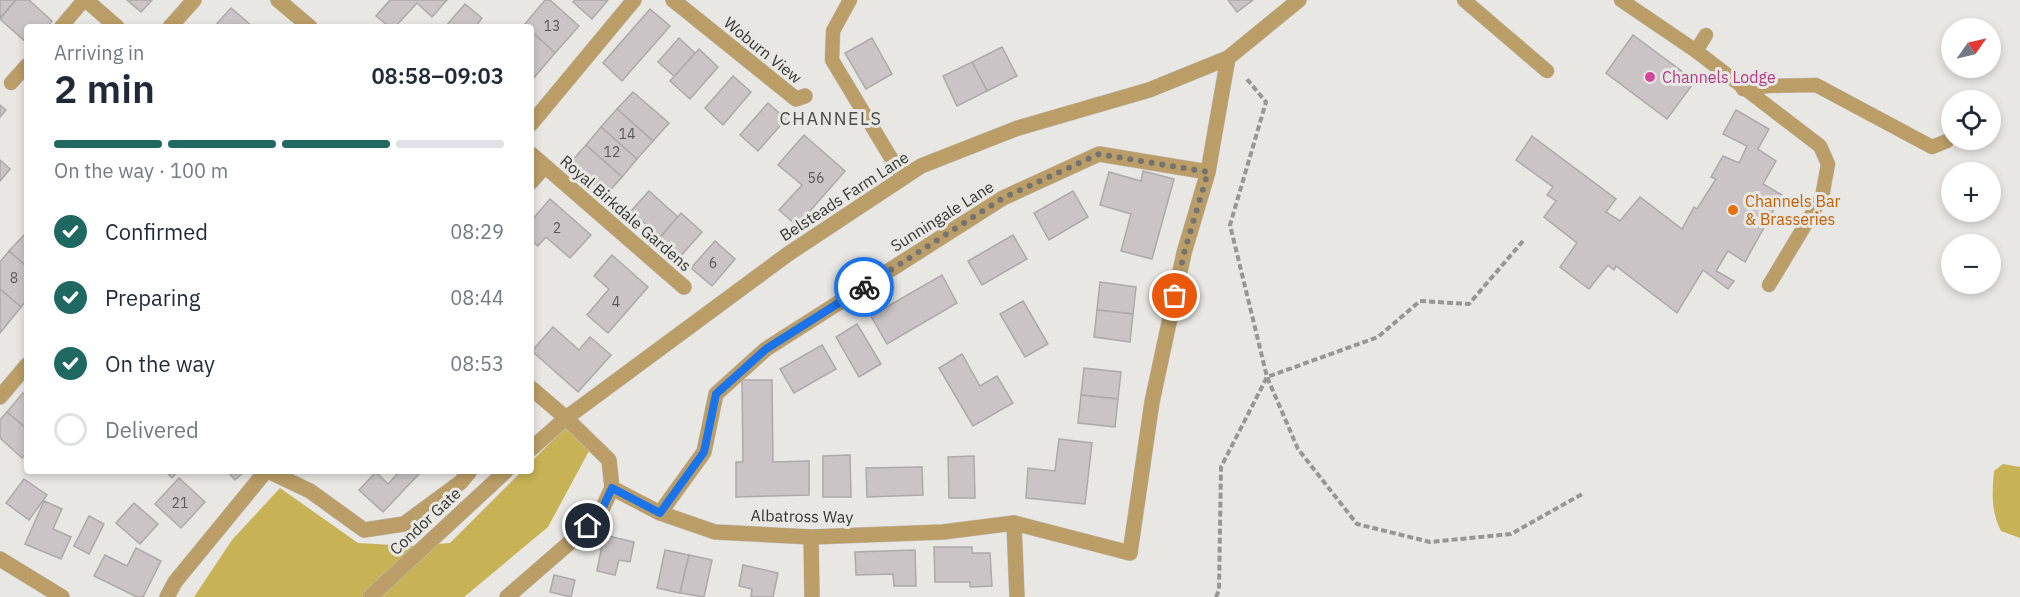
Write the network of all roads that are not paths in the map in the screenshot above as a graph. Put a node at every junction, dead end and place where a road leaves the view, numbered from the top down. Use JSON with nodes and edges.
{"nodes":[{"id":1,"x":85,"y":0,"type":"edge"},
{"id":2,"x":194,"y":0,"type":"edge"},
{"id":3,"x":278,"y":0,"type":"edge"},
{"id":4,"x":634,"y":0,"type":"edge"},
{"id":5,"x":673,"y":0,"type":"edge"},
{"id":6,"x":850,"y":0,"type":"edge"},
{"id":7,"x":1299,"y":0,"type":"edge"},
{"id":8,"x":1464,"y":0,"type":"edge"},
{"id":9,"x":1621,"y":0,"type":"edge"},
{"id":10,"x":1648,"y":0,"type":"edge"},
{"id":11,"x":1640,"y":12,"type":"junction"},
{"id":12,"x":63,"y":24,"type":"edge"},
{"id":13,"x":113,"y":24,"type":"edge"},
{"id":14,"x":173,"y":24,"type":"edge"},
{"id":15,"x":306,"y":24,"type":"edge"},
{"id":16,"x":1706,"y":36,"type":"dead end"},
{"id":17,"x":1696,"y":51,"type":"junction"},
{"id":18,"x":1228,"y":58,"type":"junction"},
{"id":19,"x":24,"y":68,"type":"edge"},
{"id":20,"x":1547,"y":71,"type":"dead end"},
{"id":21,"x":11,"y":83,"type":"dead end"},
{"id":22,"x":1743,"y":89,"type":"junction"},
{"id":23,"x":805,"y":96,"type":"dead end"},
{"id":24,"x":534,"y":120,"type":"edge"},
{"id":25,"x":1941,"y":143,"type":"edge"},
{"id":26,"x":534,"y":157,"type":"edge"},
{"id":27,"x":544,"y":166,"type":"junction"},
{"id":28,"x":1208,"y":172,"type":"junction"},
{"id":29,"x":534,"y":178,"type":"edge"},
{"id":30,"x":903,"y":178,"type":"junction"},
{"id":31,"x":1769,"y":285,"type":"dead end"},
{"id":32,"x":684,"y":287,"type":"dead end"},
{"id":33,"x":24,"y":369,"type":"edge"},
{"id":34,"x":534,"y":394,"type":"edge"},
{"id":35,"x":0,"y":397,"type":"edge"},
{"id":36,"x":566,"y":418,"type":"junction"},
{"id":37,"x":534,"y":446,"type":"edge"},
{"id":38,"x":265,"y":474,"type":"edge"},
{"id":39,"x":273,"y":474,"type":"edge"},
{"id":40,"x":468,"y":474,"type":"edge"},
{"id":41,"x":503,"y":474,"type":"edge"},
{"id":42,"x":612,"y":488,"type":"junction"},
{"id":43,"x":660,"y":513,"type":"junction"},
{"id":44,"x":1014,"y":523,"type":"junction"},
{"id":45,"x":811,"y":537,"type":"junction"},
{"id":46,"x":0,"y":560,"type":"edge"},
{"id":47,"x":62,"y":597,"type":"edge"},
{"id":48,"x":168,"y":597,"type":"edge"},
{"id":49,"x":370,"y":597,"type":"edge"},
{"id":50,"x":507,"y":597,"type":"edge"},
{"id":51,"x":812,"y":597,"type":"edge"},
{"id":52,"x":1017,"y":597,"type":"edge"}],
"edges":[{"from":1,"to":12,"type":"lane"},
{"from":1,"to":13,"type":"street"},
{"from":2,"to":14,"type":"street"},
{"from":3,"to":15,"type":"street"},
{"from":4,"to":24,"type":"street"},
{"from":5,"to":23,"type":"street","name":"Woburn View"},
{"from":6,"to":30,"type":"lane"},
{"from":7,"to":18,"type":"street","name":"Belsteads Farm Lane"},
{"from":8,"to":20,"type":"lane"},
{"from":9,"to":11,"type":"lane"},
{"from":10,"to":11,"type":"lane"},
{"from":11,"to":17,"type":"lane"},
{"from":16,"to":17,"type":"lane"},
{"from":17,"to":22,"type":"lane"},
{"from":18,"to":28,"type":"street"},
{"from":18,"to":30,"type":"street","name":"Belsteads Farm Lane"},
{"from":19,"to":21,"type":"lane"},
{"from":22,"to":25,"type":"lane"},
{"from":22,"to":31,"type":"lane"},
{"from":26,"to":27,"type":"street","name":"Royal Birkdale Gardens"},
{"from":27,"to":29,"type":"street","name":"Royal Birkdale Gardens"},
{"from":27,"to":32,"type":"street","name":"Royal Birkdale Gardens"},
{"from":28,"to":43,"type":"street","name":"Sunningale Lane"},
{"from":28,"to":44,"type":"street","name":"Albatross Way"},
{"from":30,"to":36,"type":"street","name":"Belsteads Farm Lane"},
{"from":33,"to":35,"type":"street"},
{"from":34,"to":36,"type":"street"},
{"from":36,"to":37,"type":"street"},
{"from":36,"to":42,"type":"street"},
{"from":38,"to":48,"type":"street","name":"Condor Gate"},
{"from":39,"to":40,"type":"street","name":"Condor Gate"},
{"from":41,"to":49,"type":"street","name":"Condor Gate"},
{"from":42,"to":43,"type":"street","name":"Albatross Way"},
{"from":42,"to":50,"type":"street"},
{"from":43,"to":45,"type":"street","name":"Albatross Way"},
{"from":44,"to":45,"type":"street","name":"Albatross Way"},
{"from":44,"to":52,"type":"street"},
{"from":45,"to":51,"type":"street"},
{"from":46,"to":47,"type":"street"}]}
